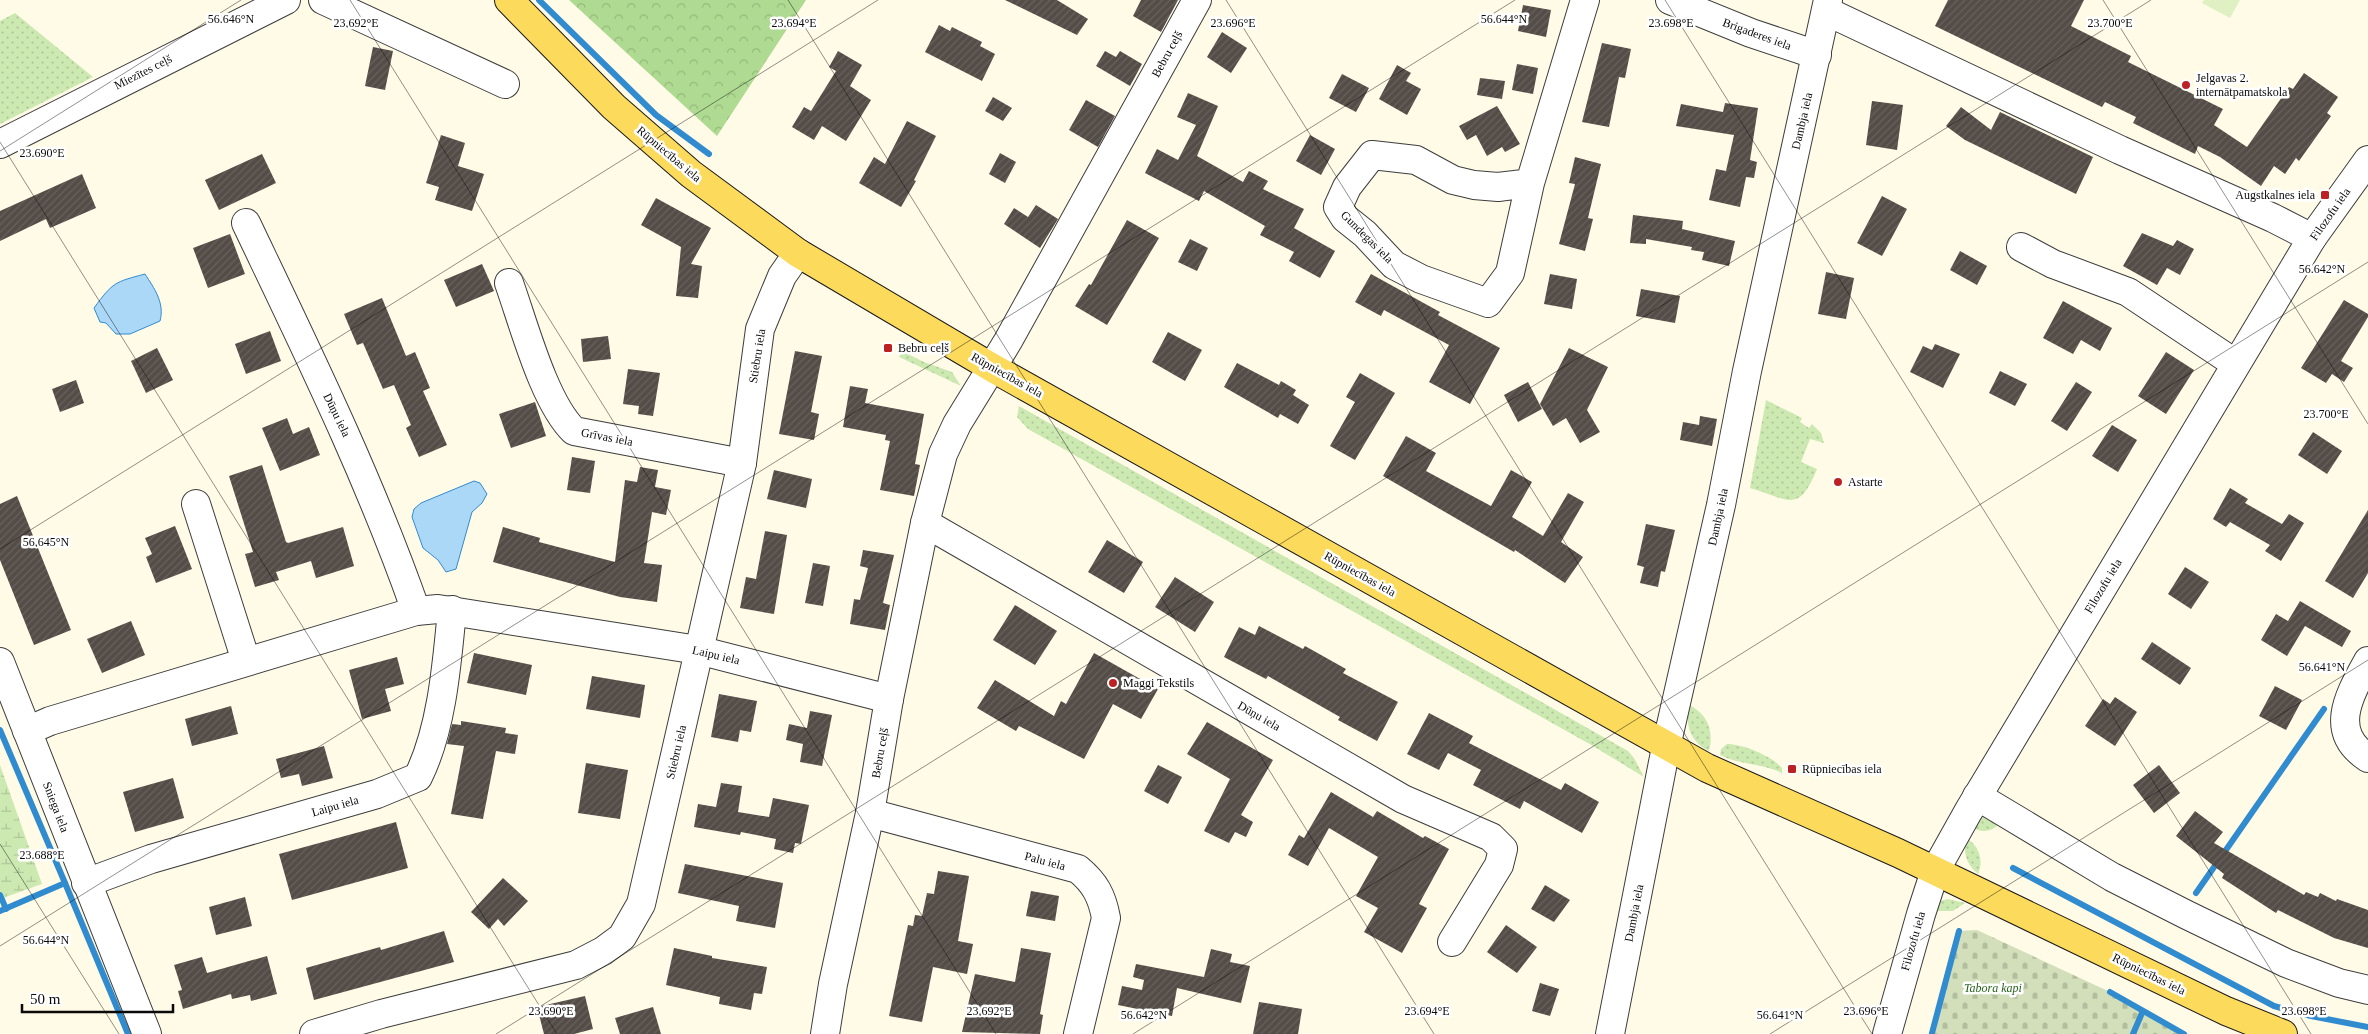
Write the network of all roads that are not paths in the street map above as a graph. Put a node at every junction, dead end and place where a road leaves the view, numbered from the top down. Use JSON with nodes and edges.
{"nodes":[{"id":1,"x":286,"y":0,"type":"edge"},
{"id":2,"x":323,"y":0,"type":"edge"},
{"id":3,"x":509,"y":0,"type":"edge"},
{"id":4,"x":1197,"y":0,"type":"edge"},
{"id":5,"x":1585,"y":0,"type":"edge"},
{"id":6,"x":1670,"y":0,"type":"edge"},
{"id":7,"x":1827,"y":6,"type":"edge"},
{"id":8,"x":1817,"y":55,"type":"junction"},
{"id":9,"x":506,"y":84,"type":"dead end"},
{"id":10,"x":0,"y":144,"type":"edge"},
{"id":11,"x":2368,"y":161,"type":"edge"},
{"id":12,"x":1530,"y":183,"type":"junction"},
{"id":13,"x":246,"y":223,"type":"dead end"},
{"id":14,"x":2312,"y":238,"type":"junction"},
{"id":15,"x":2021,"y":247,"type":"dead end"},
{"id":16,"x":798,"y":253,"type":"junction"},
{"id":17,"x":509,"y":283,"type":"dead end"},
{"id":18,"x":2236,"y":364,"type":"junction"},
{"id":19,"x":991,"y":367,"type":"junction"},
{"id":20,"x":742,"y":463,"type":"junction"},
{"id":21,"x":196,"y":504,"type":"dead end"},
{"id":22,"x":925,"y":523,"type":"junction"},
{"id":23,"x":452,"y":610,"type":"junction"},
{"id":24,"x":416,"y":612,"type":"junction"},
{"id":25,"x":698,"y":650,"type":"junction"},
{"id":26,"x":246,"y":661,"type":"junction"},
{"id":27,"x":2368,"y":661,"type":"edge"},
{"id":28,"x":0,"y":662,"type":"edge"},
{"id":29,"x":889,"y":699,"type":"junction"},
{"id":30,"x":27,"y":731,"type":"junction"},
{"id":31,"x":1666,"y":747,"type":"junction"},
{"id":32,"x":2368,"y":758,"type":"edge"},
{"id":33,"x":1977,"y":796,"type":"junction"},
{"id":34,"x":870,"y":813,"type":"junction"},
{"id":35,"x":1935,"y":871,"type":"junction"},
{"id":36,"x":86,"y":883,"type":"junction"},
{"id":37,"x":1452,"y":942,"type":"dead end"},
{"id":38,"x":2368,"y":990,"type":"edge"},
{"id":39,"x":1082,"y":1033,"type":"edge"},
{"id":40,"x":148,"y":1034,"type":"edge"},
{"id":41,"x":314,"y":1034,"type":"edge"},
{"id":42,"x":825,"y":1034,"type":"edge"},
{"id":43,"x":1610,"y":1034,"type":"edge"},
{"id":44,"x":1887,"y":1034,"type":"edge"},
{"id":45,"x":2283,"y":1034,"type":"edge"}],
"edges":[{"from":1,"to":10,"type":"street","name":"Miezītes ceļš"},
{"from":2,"to":9,"type":"street"},
{"from":3,"to":16,"type":"main road","name":"Rūpniecības iela"},
{"from":4,"to":19,"type":"street","name":"Bebru ceļš"},
{"from":5,"to":12,"type":"street","name":"Gundegas iela"},
{"from":6,"to":8,"type":"street","name":"Brigaderes iela"},
{"from":7,"to":8,"type":"street","name":"Dambja iela"},
{"from":7,"to":14,"type":"street"},
{"from":8,"to":31,"type":"street","name":"Dambja iela"},
{"from":11,"to":14,"type":"street","name":"Filozofu iela"},
{"from":12,"to":12,"type":"street","name":"Gundegas iela"},
{"from":13,"to":24,"type":"street","name":"Dūņu iela"},
{"from":14,"to":18,"type":"street","name":"Filozofu iela"},
{"from":15,"to":18,"type":"street"},
{"from":16,"to":19,"type":"main road","name":"Rūpniecības iela"},
{"from":16,"to":20,"type":"street","name":"Stiebru iela"},
{"from":17,"to":20,"type":"street","name":"Grīvas iela"},
{"from":18,"to":33,"type":"street","name":"Filozofu iela"},
{"from":19,"to":22,"type":"street","name":"Bebru ceļš"},
{"from":19,"to":31,"type":"main road","name":"Rūpniecības iela"},
{"from":20,"to":25,"type":"street","name":"Stiebru iela"},
{"from":21,"to":26,"type":"street"},
{"from":22,"to":29,"type":"street","name":"Bebru ceļš"},
{"from":22,"to":37,"type":"street","name":"Dūņu iela"},
{"from":23,"to":24,"type":"street","name":"Laipu iela"},
{"from":23,"to":25,"type":"street","name":"Laipu iela"},
{"from":23,"to":36,"type":"street","name":"Laipu iela"},
{"from":24,"to":26,"type":"street","name":"Laipu iela"},
{"from":25,"to":29,"type":"street","name":"Laipu iela"},
{"from":25,"to":41,"type":"street","name":"Stiebru iela"},
{"from":26,"to":30,"type":"street","name":"Laipu iela"},
{"from":27,"to":32,"type":"street"},
{"from":28,"to":30,"type":"street","name":"Sniega iela"},
{"from":29,"to":34,"type":"street","name":"Bebru ceļš"},
{"from":30,"to":36,"type":"street","name":"Sniega iela"},
{"from":31,"to":35,"type":"main road","name":"Rūpniecības iela"},
{"from":31,"to":43,"type":"street","name":"Dambja iela"},
{"from":33,"to":35,"type":"street","name":"Filozofu iela"},
{"from":33,"to":38,"type":"street"},
{"from":34,"to":39,"type":"street","name":"Palu iela"},
{"from":34,"to":42,"type":"street","name":"Bebru ceļš"},
{"from":35,"to":44,"type":"street","name":"Filozofu iela"},
{"from":35,"to":45,"type":"main road","name":"Rūpniecības iela"},
{"from":36,"to":40,"type":"street","name":"Sniega iela"}]}
